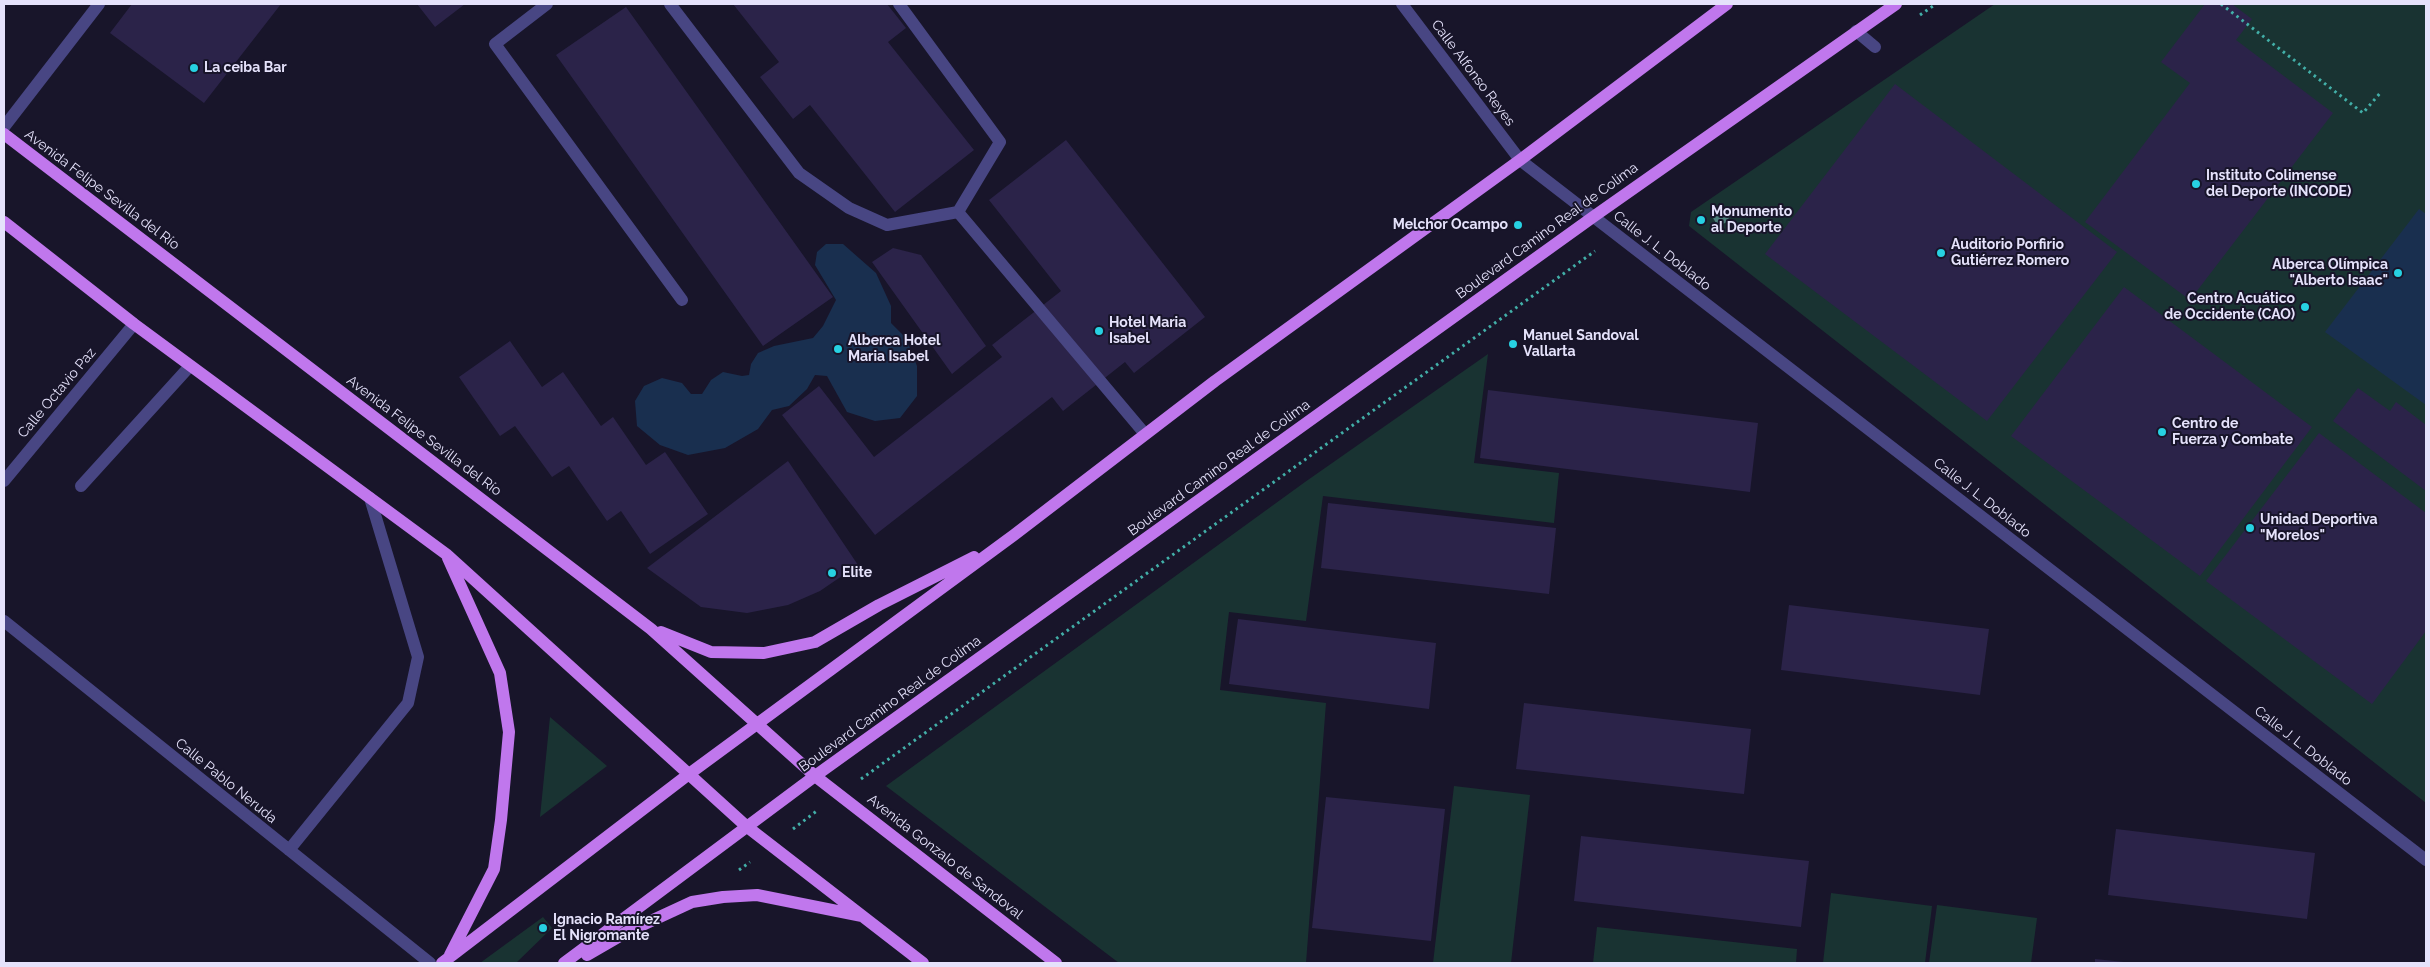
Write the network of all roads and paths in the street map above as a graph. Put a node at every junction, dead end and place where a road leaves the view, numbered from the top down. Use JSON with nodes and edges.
{"nodes":[{"id":1,"x":99,"y":4,"type":"edge"},
{"id":2,"x":547,"y":4,"type":"edge"},
{"id":3,"x":670,"y":4,"type":"edge"},
{"id":4,"x":899,"y":4,"type":"edge"},
{"id":5,"x":1402,"y":4,"type":"edge"},
{"id":6,"x":1727,"y":4,"type":"edge"},
{"id":7,"x":1896,"y":4,"type":"edge"},
{"id":8,"x":1936,"y":4,"type":"edge"},
{"id":9,"x":2221,"y":4,"type":"edge"},
{"id":10,"x":1913,"y":20,"type":"dead end"},
{"id":11,"x":1856,"y":31,"type":"junction"},
{"id":12,"x":1875,"y":47,"type":"dead end"},
{"id":13,"x":2381,"y":92,"type":"dead end"},
{"id":14,"x":4,"y":127,"type":"edge"},
{"id":15,"x":4,"y":134,"type":"edge"},
{"id":16,"x":1520,"y":160,"type":"junction"},
{"id":17,"x":958,"y":212,"type":"junction"},
{"id":18,"x":1593,"y":217,"type":"junction"},
{"id":19,"x":4,"y":222,"type":"edge"},
{"id":20,"x":1617,"y":235,"type":"junction"},
{"id":21,"x":682,"y":300,"type":"dead end"},
{"id":22,"x":134,"y":324,"type":"junction"},
{"id":23,"x":190,"y":366,"type":"junction"},
{"id":24,"x":1145,"y":434,"type":"junction"},
{"id":25,"x":4,"y":481,"type":"edge"},
{"id":26,"x":80,"y":486,"type":"dead end"},
{"id":27,"x":370,"y":498,"type":"junction"},
{"id":28,"x":1014,"y":535,"type":"junction"},
{"id":29,"x":446,"y":554,"type":"junction"},
{"id":30,"x":4,"y":622,"type":"edge"},
{"id":31,"x":652,"y":629,"type":"junction"},
{"id":32,"x":758,"y":725,"type":"junction"},
{"id":33,"x":690,"y":774,"type":"junction"},
{"id":34,"x":814,"y":776,"type":"junction"},
{"id":35,"x":838,"y":794,"type":"junction"},
{"id":36,"x":746,"y":826,"type":"junction"},
{"id":37,"x":771,"y":845,"type":"junction"},
{"id":38,"x":289,"y":850,"type":"junction"},
{"id":39,"x":2426,"y":860,"type":"edge"},
{"id":40,"x":734,"y":873,"type":"dead end"},
{"id":41,"x":863,"y":916,"type":"junction"},
{"id":42,"x":445,"y":961,"type":"edge"},
{"id":43,"x":430,"y":963,"type":"edge"},
{"id":44,"x":564,"y":963,"type":"edge"},
{"id":45,"x":571,"y":963,"type":"edge"},
{"id":46,"x":923,"y":963,"type":"edge"},
{"id":47,"x":1056,"y":963,"type":"edge"}],
"edges":[{"from":1,"to":14,"type":"street"},
{"from":2,"to":21,"type":"street"},
{"from":3,"to":17,"type":"street"},
{"from":4,"to":17,"type":"street"},
{"from":5,"to":16,"type":"street","name":"Calle Alfonso Reyes"},
{"from":6,"to":16,"type":"main road"},
{"from":7,"to":11,"type":"main road","name":"Boulevard Camino Real de Colima"},
{"from":8,"to":10,"type":"path"},
{"from":9,"to":13,"type":"path"},
{"from":11,"to":12,"type":"street"},
{"from":11,"to":18,"type":"main road","name":"Boulevard Camino Real de Colima"},
{"from":15,"to":31,"type":"main road","name":"Avenida Felipe Sevilla del Río"},
{"from":16,"to":18,"type":"street","name":"Calle J. L. Doblado"},
{"from":16,"to":24,"type":"main road"},
{"from":17,"to":24,"type":"street"},
{"from":18,"to":20,"type":"street","name":"Calle J. L. Doblado"},
{"from":18,"to":34,"type":"main road","name":"Boulevard Camino Real de Colima"},
{"from":19,"to":22,"type":"main road"},
{"from":20,"to":35,"type":"path"},
{"from":20,"to":39,"type":"street","name":"Calle J. L. Doblado"},
{"from":22,"to":23,"type":"main road"},
{"from":22,"to":25,"type":"street","name":"Calle Octavio Paz"},
{"from":23,"to":26,"type":"street"},
{"from":23,"to":27,"type":"main road"},
{"from":24,"to":28,"type":"main road"},
{"from":27,"to":29,"type":"main road"},
{"from":27,"to":38,"type":"street"},
{"from":28,"to":31,"type":"main road"},
{"from":28,"to":32,"type":"main road"},
{"from":29,"to":33,"type":"main road"},
{"from":29,"to":42,"type":"main road"},
{"from":30,"to":38,"type":"street","name":"Calle Pablo Neruda"},
{"from":31,"to":32,"type":"main road","name":"Avenida Felipe Sevilla del Río"},
{"from":32,"to":33,"type":"main road"},
{"from":32,"to":34,"type":"main road","name":"Avenida Felipe Sevilla del Río"},
{"from":33,"to":36,"type":"main road"},
{"from":33,"to":42,"type":"main road"},
{"from":34,"to":35,"type":"main road","name":"Avenida Gonzalo de Sandoval"},
{"from":34,"to":36,"type":"main road","name":"Boulevard Camino Real de Colima"},
{"from":35,"to":37,"type":"path"},
{"from":35,"to":47,"type":"main road","name":"Avenida Gonzalo de Sandoval"},
{"from":36,"to":37,"type":"main road"},
{"from":36,"to":44,"type":"main road","name":"Boulevard Camino Real de Colima"},
{"from":37,"to":40,"type":"path"},
{"from":37,"to":41,"type":"main road"},
{"from":38,"to":43,"type":"street","name":"Calle Pablo Neruda"},
{"from":41,"to":45,"type":"main road"},
{"from":41,"to":46,"type":"main road"}]}
